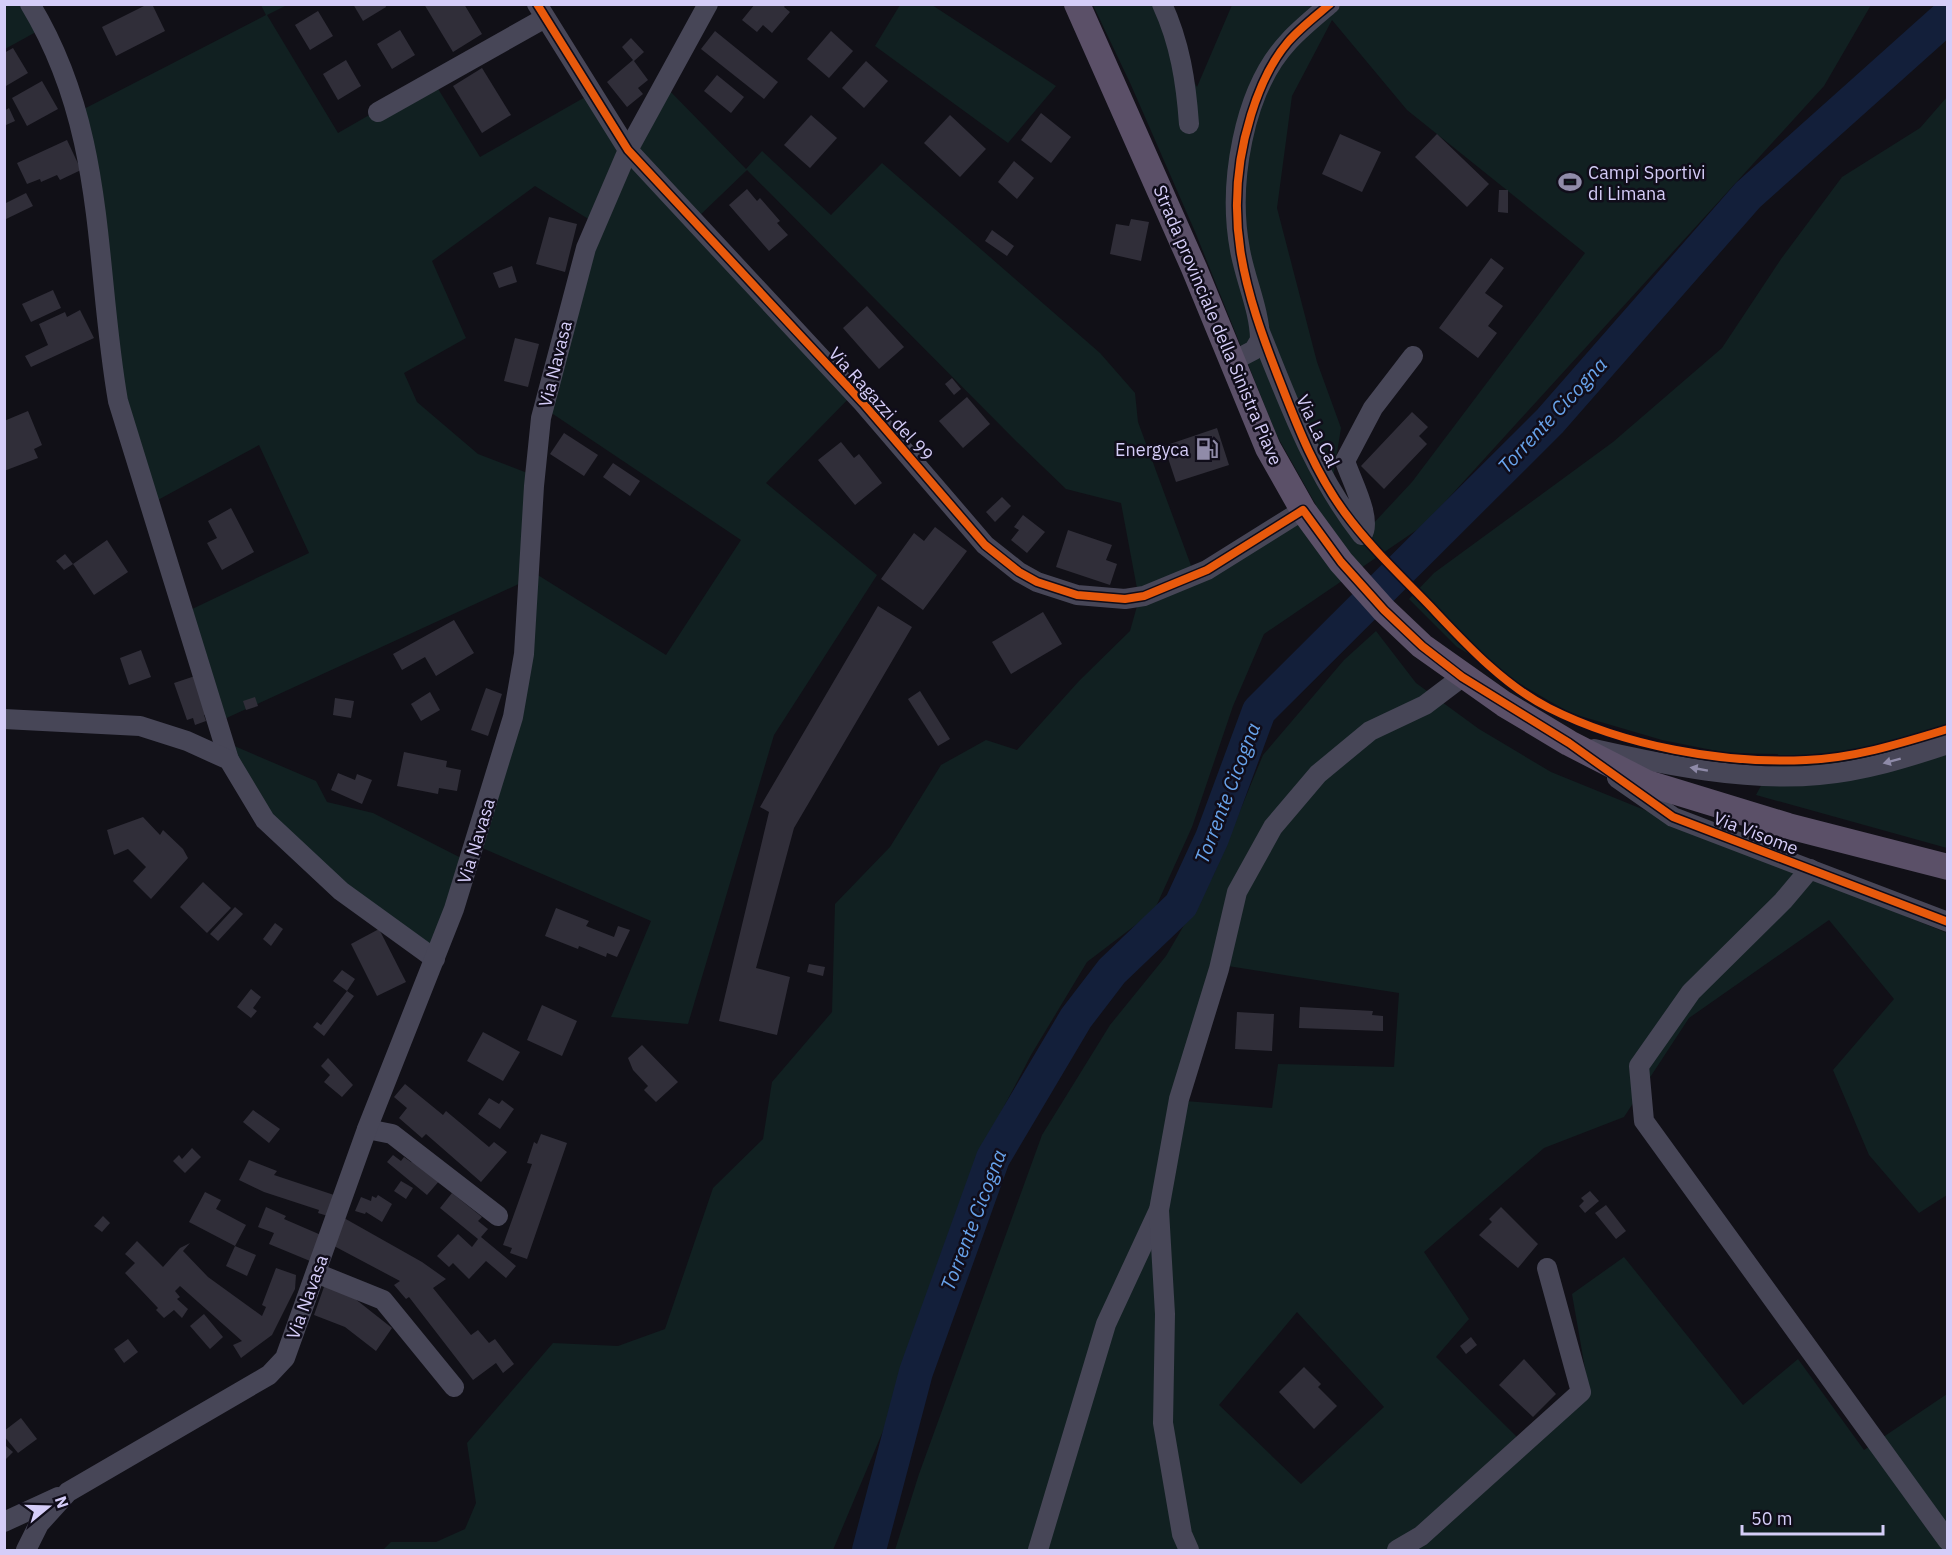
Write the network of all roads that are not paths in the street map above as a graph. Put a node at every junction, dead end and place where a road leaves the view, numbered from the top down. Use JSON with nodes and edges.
{"nodes":[{"id":1,"x":30,"y":4,"type":"edge"},
{"id":2,"x":708,"y":4,"type":"edge"},
{"id":3,"x":1077,"y":4,"type":"edge"},
{"id":4,"x":1162,"y":4,"type":"edge"},
{"id":5,"x":1330,"y":4,"type":"edge"},
{"id":6,"x":541,"y":11,"type":"edge"},
{"id":7,"x":378,"y":112,"type":"dead end"},
{"id":8,"x":1189,"y":124,"type":"dead end"},
{"id":9,"x":628,"y":150,"type":"junction"},
{"id":10,"x":1260,"y":332,"type":"junction"},
{"id":11,"x":1413,"y":356,"type":"dead end"},
{"id":12,"x":1231,"y":362,"type":"junction"},
{"id":13,"x":1303,"y":510,"type":"junction"},
{"id":14,"x":1462,"y":677,"type":"junction"},
{"id":15,"x":4,"y":718,"type":"edge"},
{"id":16,"x":1569,"y":743,"type":"junction"},
{"id":17,"x":1947,"y":744,"type":"edge"},
{"id":18,"x":228,"y":760,"type":"junction"},
{"id":19,"x":1947,"y":867,"type":"edge"},
{"id":20,"x":1810,"y":869,"type":"junction"},
{"id":21,"x":1947,"y":922,"type":"edge"},
{"id":22,"x":435,"y":959,"type":"junction"},
{"id":23,"x":367,"y":1129,"type":"junction"},
{"id":24,"x":1159,"y":1210,"type":"junction"},
{"id":25,"x":498,"y":1216,"type":"dead end"},
{"id":26,"x":1547,"y":1268,"type":"dead end"},
{"id":27,"x":316,"y":1273,"type":"junction"},
{"id":28,"x":454,"y":1387,"type":"dead end"},
{"id":29,"x":69,"y":1492,"type":"junction"},
{"id":30,"x":4,"y":1522,"type":"edge"},
{"id":31,"x":1947,"y":1540,"type":"edge"},
{"id":32,"x":26,"y":1551,"type":"edge"},
{"id":33,"x":1038,"y":1551,"type":"edge"},
{"id":34,"x":1189,"y":1551,"type":"edge"},
{"id":35,"x":1397,"y":1551,"type":"edge"}],
"edges":[{"from":1,"to":18,"type":"street"},
{"from":2,"to":9,"type":"street","name":"Via Navasa"},
{"from":3,"to":12,"type":"main road","name":"Strada provinciale della Sinistra Piave"},
{"from":4,"to":8,"type":"street"},
{"from":5,"to":10,"type":"street"},
{"from":6,"to":7,"type":"street"},
{"from":6,"to":9,"type":"street","name":"Via Ragazzi del 99"},
{"from":9,"to":13,"type":"street","name":"Via Ragazzi del 99"},
{"from":9,"to":22,"type":"street","name":"Via Navasa"},
{"from":10,"to":11,"type":"street","name":"Via La Cal"},
{"from":10,"to":12,"type":"street"},
{"from":12,"to":13,"type":"main road","name":"Strada provinciale della Sinistra Piave"},
{"from":13,"to":14,"type":"main road","name":"Strada provinciale della Sinistra Piave"},
{"from":14,"to":16,"type":"main road","name":"Strada provinciale della Sinistra Piave"},
{"from":14,"to":24,"type":"street"},
{"from":15,"to":18,"type":"street"},
{"from":17,"to":16,"type":"street","one_way":true},
{"from":16,"to":19,"type":"main road","name":"Strada provinciale della Sinistra Piave"},
{"from":16,"to":20,"type":"street","name":"Via Visome"},
{"from":18,"to":22,"type":"street"},
{"from":20,"to":21,"type":"street","name":"Via Visome"},
{"from":20,"to":31,"type":"street"},
{"from":22,"to":23,"type":"street","name":"Via Navasa"},
{"from":23,"to":25,"type":"street"},
{"from":23,"to":27,"type":"street","name":"Via Navasa"},
{"from":24,"to":33,"type":"street"},
{"from":24,"to":34,"type":"street"},
{"from":26,"to":35,"type":"street"},
{"from":27,"to":28,"type":"street"},
{"from":27,"to":29,"type":"street","name":"Via Navasa"},
{"from":29,"to":30,"type":"street"},
{"from":29,"to":32,"type":"street","name":"Via Navasa"}]}
